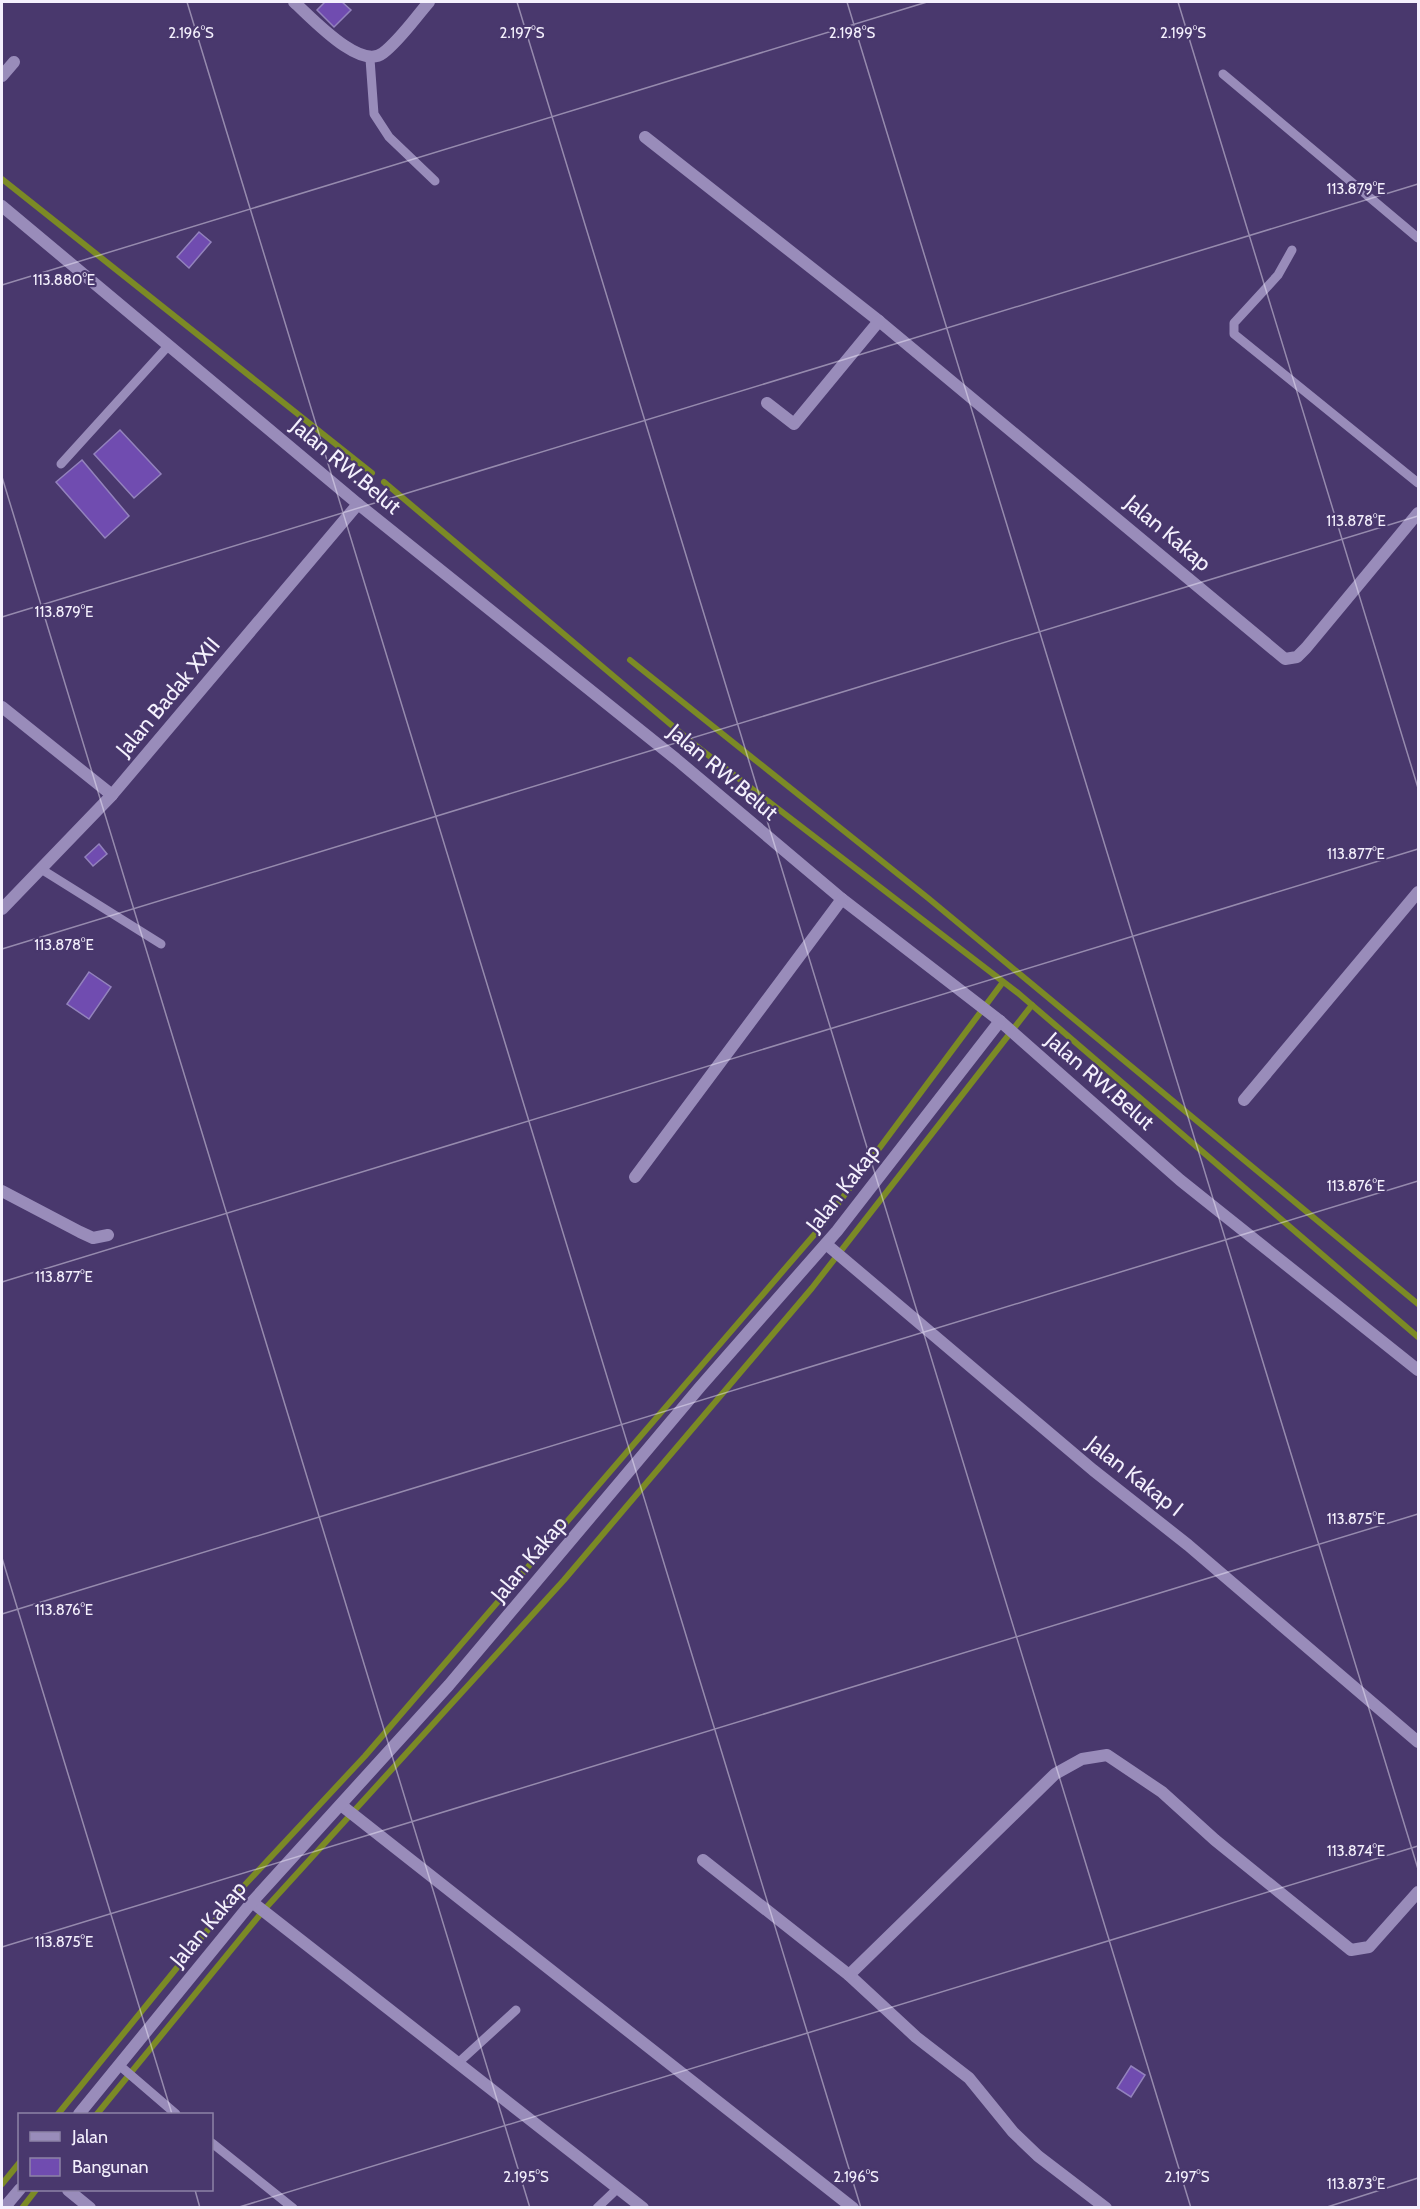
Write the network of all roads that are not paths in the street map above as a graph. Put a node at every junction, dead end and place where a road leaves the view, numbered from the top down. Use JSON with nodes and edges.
{"nodes":[{"id":1,"x":294,"y":2,"type":"edge"},
{"id":2,"x":429,"y":2,"type":"edge"},
{"id":3,"x":370,"y":59,"type":"junction"},
{"id":4,"x":14,"y":62,"type":"dead end"},
{"id":5,"x":1223,"y":74,"type":"dead end"},
{"id":6,"x":2,"y":76,"type":"edge"},
{"id":7,"x":645,"y":136,"type":"dead end"},
{"id":8,"x":435,"y":182,"type":"dead end"},
{"id":9,"x":2,"y":206,"type":"edge"},
{"id":10,"x":1419,"y":238,"type":"edge"},
{"id":11,"x":1292,"y":250,"type":"dead end"},
{"id":12,"x":879,"y":321,"type":"junction"},
{"id":13,"x":169,"y":345,"type":"junction"},
{"id":14,"x":766,"y":403,"type":"dead end"},
{"id":15,"x":62,"y":464,"type":"dead end"},
{"id":16,"x":1419,"y":483,"type":"edge"},
{"id":17,"x":358,"y":504,"type":"junction"},
{"id":18,"x":1419,"y":513,"type":"edge"},
{"id":19,"x":2,"y":707,"type":"edge"},
{"id":20,"x":112,"y":795,"type":"junction"},
{"id":21,"x":41,"y":869,"type":"junction"},
{"id":22,"x":1419,"y":892,"type":"edge"},
{"id":23,"x":842,"y":899,"type":"junction"},
{"id":24,"x":2,"y":909,"type":"edge"},
{"id":25,"x":161,"y":944,"type":"dead end"},
{"id":26,"x":1000,"y":1021,"type":"junction"},
{"id":27,"x":1244,"y":1100,"type":"dead end"},
{"id":28,"x":635,"y":1177,"type":"dead end"},
{"id":29,"x":2,"y":1191,"type":"edge"},
{"id":30,"x":108,"y":1235,"type":"dead end"},
{"id":31,"x":826,"y":1244,"type":"junction"},
{"id":32,"x":1419,"y":1370,"type":"edge"},
{"id":33,"x":1419,"y":1742,"type":"edge"},
{"id":34,"x":340,"y":1804,"type":"junction"},
{"id":35,"x":703,"y":1860,"type":"dead end"},
{"id":36,"x":1419,"y":1892,"type":"edge"},
{"id":37,"x":252,"y":1902,"type":"junction"},
{"id":38,"x":849,"y":1974,"type":"junction"},
{"id":39,"x":516,"y":2010,"type":"dead end"},
{"id":40,"x":458,"y":2063,"type":"junction"},
{"id":41,"x":119,"y":2065,"type":"junction"},
{"id":42,"x":81,"y":2113,"type":"edge"},
{"id":43,"x":174,"y":2113,"type":"edge"},
{"id":44,"x":213,"y":2144,"type":"edge"},
{"id":45,"x":618,"y":2188,"type":"junction"},
{"id":46,"x":18,"y":2191,"type":"edge"},
{"id":47,"x":69,"y":2191,"type":"edge"},
{"id":48,"x":4,"y":2208,"type":"edge"},
{"id":49,"x":90,"y":2208,"type":"edge"},
{"id":50,"x":293,"y":2208,"type":"edge"},
{"id":51,"x":597,"y":2208,"type":"edge"},
{"id":52,"x":643,"y":2208,"type":"edge"},
{"id":53,"x":853,"y":2208,"type":"edge"},
{"id":54,"x":1106,"y":2208,"type":"edge"}],
"edges":[{"from":1,"to":3,"type":"street"},
{"from":2,"to":3,"type":"street"},
{"from":3,"to":8,"type":"lane"},
{"from":4,"to":6,"type":"street"},
{"from":5,"to":10,"type":"lane"},
{"from":7,"to":12,"type":"street","name":"Jalan Kakap"},
{"from":9,"to":13,"type":"street","name":"Jalan RW.Belut"},
{"from":11,"to":16,"type":"lane"},
{"from":12,"to":14,"type":"street"},
{"from":12,"to":18,"type":"street","name":"Jalan Kakap"},
{"from":13,"to":15,"type":"lane"},
{"from":13,"to":17,"type":"street","name":"Jalan RW.Belut"},
{"from":17,"to":20,"type":"street","name":"Jalan Badak XXII"},
{"from":17,"to":23,"type":"street","name":"Jalan RW.Belut"},
{"from":19,"to":20,"type":"street"},
{"from":20,"to":21,"type":"street","name":"Jalan Badak XXII"},
{"from":21,"to":24,"type":"street","name":"Jalan Badak XXII"},
{"from":21,"to":25,"type":"lane"},
{"from":22,"to":27,"type":"street"},
{"from":23,"to":26,"type":"street","name":"Jalan RW.Belut"},
{"from":23,"to":28,"type":"street"},
{"from":26,"to":31,"type":"street","name":"Jalan Kakap"},
{"from":26,"to":32,"type":"street","name":"Jalan RW.Belut"},
{"from":29,"to":30,"type":"street"},
{"from":31,"to":33,"type":"street","name":"Jalan Kakap I"},
{"from":31,"to":34,"type":"street","name":"Jalan Kakap"},
{"from":34,"to":37,"type":"street","name":"Jalan Kakap"},
{"from":34,"to":53,"type":"street"},
{"from":35,"to":38,"type":"street"},
{"from":36,"to":38,"type":"street"},
{"from":37,"to":40,"type":"street"},
{"from":37,"to":41,"type":"street","name":"Jalan Kakap"},
{"from":38,"to":54,"type":"street"},
{"from":39,"to":40,"type":"lane"},
{"from":40,"to":45,"type":"street"},
{"from":41,"to":42,"type":"street","name":"Jalan Kakap"},
{"from":41,"to":43,"type":"lane"},
{"from":44,"to":50,"type":"lane"},
{"from":45,"to":51,"type":"lane"},
{"from":45,"to":52,"type":"street"},
{"from":46,"to":48,"type":"street"},
{"from":47,"to":49,"type":"street"}]}
